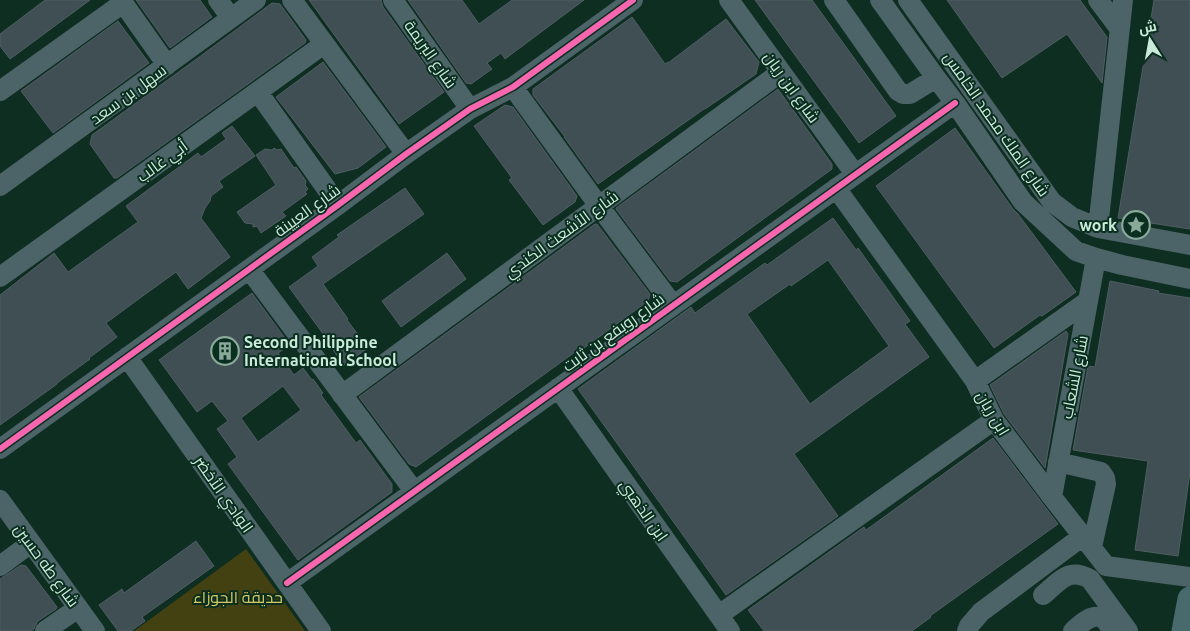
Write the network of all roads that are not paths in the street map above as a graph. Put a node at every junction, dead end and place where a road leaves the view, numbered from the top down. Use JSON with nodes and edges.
{"nodes":[{"id":1,"x":218,"y":0,"type":"edge"},
{"id":2,"x":256,"y":0,"type":"edge"},
{"id":3,"x":292,"y":0,"type":"edge"},
{"id":4,"x":393,"y":0,"type":"edge"},
{"id":5,"x":633,"y":0,"type":"edge"},
{"id":6,"x":729,"y":0,"type":"edge"},
{"id":7,"x":834,"y":0,"type":"edge"},
{"id":8,"x":880,"y":0,"type":"edge"},
{"id":9,"x":908,"y":0,"type":"edge"},
{"id":10,"x":1098,"y":0,"type":"edge"},
{"id":11,"x":1123,"y":0,"type":"edge"},
{"id":12,"x":122,"y":1,"type":"edge"},
{"id":13,"x":231,"y":18,"type":"junction"},
{"id":14,"x":1119,"y":28,"type":"junction"},
{"id":15,"x":324,"y":44,"type":"junction"},
{"id":16,"x":167,"y":65,"type":"junction"},
{"id":17,"x":781,"y":72,"type":"junction"},
{"id":18,"x":936,"y":78,"type":"junction"},
{"id":19,"x":513,"y":87,"type":"junction"},
{"id":20,"x":0,"y":92,"type":"edge"},
{"id":21,"x":258,"y":92,"type":"junction"},
{"id":22,"x":955,"y":102,"type":"junction"},
{"id":23,"x":470,"y":109,"type":"junction"},
{"id":24,"x":406,"y":154,"type":"junction"},
{"id":25,"x":855,"y":174,"type":"junction"},
{"id":26,"x":0,"y":186,"type":"edge"},
{"id":27,"x":836,"y":188,"type":"junction"},
{"id":28,"x":338,"y":204,"type":"junction"},
{"id":29,"x":599,"y":206,"type":"junction"},
{"id":30,"x":1098,"y":228,"type":"junction"},
{"id":31,"x":1164,"y":240,"type":"junction"},
{"id":32,"x":1190,"y":245,"type":"edge"},
{"id":33,"x":1096,"y":258,"type":"junction"},
{"id":34,"x":250,"y":269,"type":"junction"},
{"id":35,"x":1156,"y":272,"type":"junction"},
{"id":36,"x":0,"y":276,"type":"edge"},
{"id":37,"x":1190,"y":279,"type":"edge"},
{"id":38,"x":1088,"y":301,"type":"junction"},
{"id":39,"x":673,"y":305,"type":"junction"},
{"id":40,"x":127,"y":357,"type":"junction"},
{"id":41,"x":975,"y":381,"type":"junction"},
{"id":42,"x":558,"y":388,"type":"junction"},
{"id":43,"x":342,"y":395,"type":"junction"},
{"id":44,"x":994,"y":420,"type":"junction"},
{"id":45,"x":0,"y":449,"type":"edge"},
{"id":46,"x":1058,"y":462,"type":"junction"},
{"id":47,"x":414,"y":491,"type":"junction"},
{"id":48,"x":1052,"y":497,"type":"junction"},
{"id":49,"x":0,"y":500,"type":"edge"},
{"id":50,"x":1087,"y":542,"type":"junction"},
{"id":51,"x":31,"y":543,"type":"junction"},
{"id":52,"x":0,"y":566,"type":"edge"},
{"id":53,"x":1190,"y":577,"type":"edge"},
{"id":54,"x":287,"y":583,"type":"junction"},
{"id":55,"x":1043,"y":595,"type":"dead end"},
{"id":56,"x":1190,"y":599,"type":"edge"},
{"id":57,"x":78,"y":608,"type":"junction"},
{"id":58,"x":724,"y":623,"type":"edge"},
{"id":59,"x":46,"y":631,"type":"edge"},
{"id":60,"x":95,"y":631,"type":"edge"},
{"id":61,"x":321,"y":631,"type":"edge"},
{"id":62,"x":967,"y":631,"type":"edge"},
{"id":63,"x":1072,"y":631,"type":"edge"},
{"id":64,"x":1112,"y":631,"type":"edge"},
{"id":65,"x":1128,"y":631,"type":"edge"},
{"id":66,"x":1184,"y":631,"type":"edge"}],
"edges":[{"from":1,"to":13,"type":"street"},
{"from":2,"to":13,"type":"street","name":"سهل بن سعد"},
{"from":3,"to":15,"type":"street"},
{"from":4,"to":23,"type":"street","name":"شارع البريمة"},
{"from":5,"to":19,"type":"street","name":"شارع العيينة"},
{"from":6,"to":17,"type":"street","name":"شارع ابن ريان"},
{"from":7,"to":18,"type":"street"},
{"from":8,"to":18,"type":"street","name":"شارع الملك محمد الخامس"},
{"from":9,"to":30,"type":"street","name":"شارع الملك محمد الخامس"},
{"from":10,"to":14,"type":"street"},
{"from":11,"to":14,"type":"street"},
{"from":12,"to":16,"type":"street"},
{"from":12,"to":20,"type":"street"},
{"from":13,"to":16,"type":"street","name":"سهل بن سعد"},
{"from":14,"to":30,"type":"street"},
{"from":15,"to":21,"type":"street","name":"أبي غالب"},
{"from":15,"to":24,"type":"street"},
{"from":16,"to":26,"type":"street","name":"سهل بن سعد"},
{"from":17,"to":25,"type":"street","name":"شارع ابن ريان"},
{"from":17,"to":29,"type":"street","name":"شارع الأشعث الكندي"},
{"from":18,"to":22,"type":"street","name":"شارع الملك محمد الخامس"},
{"from":19,"to":23,"type":"street","name":"شارع العيينة"},
{"from":19,"to":29,"type":"street"},
{"from":21,"to":28,"type":"street"},
{"from":21,"to":36,"type":"street","name":"أبي غالب"},
{"from":22,"to":25,"type":"street","name":"شارع رويفع بن ثابت"},
{"from":22,"to":33,"type":"street","name":"شارع الملك محمد الخامس"},
{"from":23,"to":24,"type":"street","name":"شارع العيينة"},
{"from":24,"to":28,"type":"street","name":"شارع العيينة"},
{"from":25,"to":27,"type":"street","name":"شارع رويفع بن ثابت"},
{"from":27,"to":39,"type":"street","name":"شارع رويفع بن ثابت"},
{"from":27,"to":41,"type":"street","name":"ابن ريان"},
{"from":28,"to":34,"type":"street","name":"شارع العيينة"},
{"from":29,"to":39,"type":"street"},
{"from":29,"to":43,"type":"street","name":"شارع الأشعث الكندي"},
{"from":30,"to":31,"type":"street","name":"شارع الملك محمد الخامس"},
{"from":31,"to":32,"type":"street","name":"شارع الملك محمد الخامس"},
{"from":31,"to":35,"type":"street"},
{"from":33,"to":35,"type":"street","name":"شارع الملك محمد الخامس"},
{"from":33,"to":38,"type":"street","name":"شارع الشعاب"},
{"from":34,"to":40,"type":"street","name":"شارع العيينة"},
{"from":34,"to":43,"type":"street"},
{"from":35,"to":37,"type":"street","name":"شارع الملك محمد الخامس"},
{"from":38,"to":41,"type":"street"},
{"from":38,"to":46,"type":"street","name":"شارع الشعاب"},
{"from":39,"to":42,"type":"street","name":"شارع رويفع بن ثابت"},
{"from":40,"to":45,"type":"street","name":"شارع العيينة"},
{"from":40,"to":54,"type":"street","name":"الوادي الأخضر"},
{"from":41,"to":44,"type":"street","name":"ابن ريان"},
{"from":42,"to":47,"type":"street","name":"شارع رويفع بن ثابت"},
{"from":42,"to":58,"type":"street","name":"ابن الذهبي"},
{"from":43,"to":47,"type":"street"},
{"from":44,"to":48,"type":"street","name":"ابن ريان"},
{"from":44,"to":58,"type":"street"},
{"from":46,"to":48,"type":"street","name":"شارع الشعاب"},
{"from":46,"to":50,"type":"street"},
{"from":47,"to":54,"type":"street","name":"شارع رويفع بن ثابت"},
{"from":48,"to":50,"type":"street","name":"ابن ريان"},
{"from":49,"to":51,"type":"street","name":"شارع طه حسين"},
{"from":50,"to":53,"type":"street","name":"ابن ريان"},
{"from":50,"to":62,"type":"street"},
{"from":51,"to":52,"type":"street"},
{"from":51,"to":57,"type":"street","name":"شارع طه حسين"},
{"from":54,"to":61,"type":"street","name":"الوادي الأخضر"},
{"from":55,"to":65,"type":"street"},
{"from":56,"to":66,"type":"main road"},
{"from":57,"to":59,"type":"street"},
{"from":57,"to":60,"type":"street","name":"شارع طه حسين"},
{"from":63,"to":64,"type":"street"}]}
